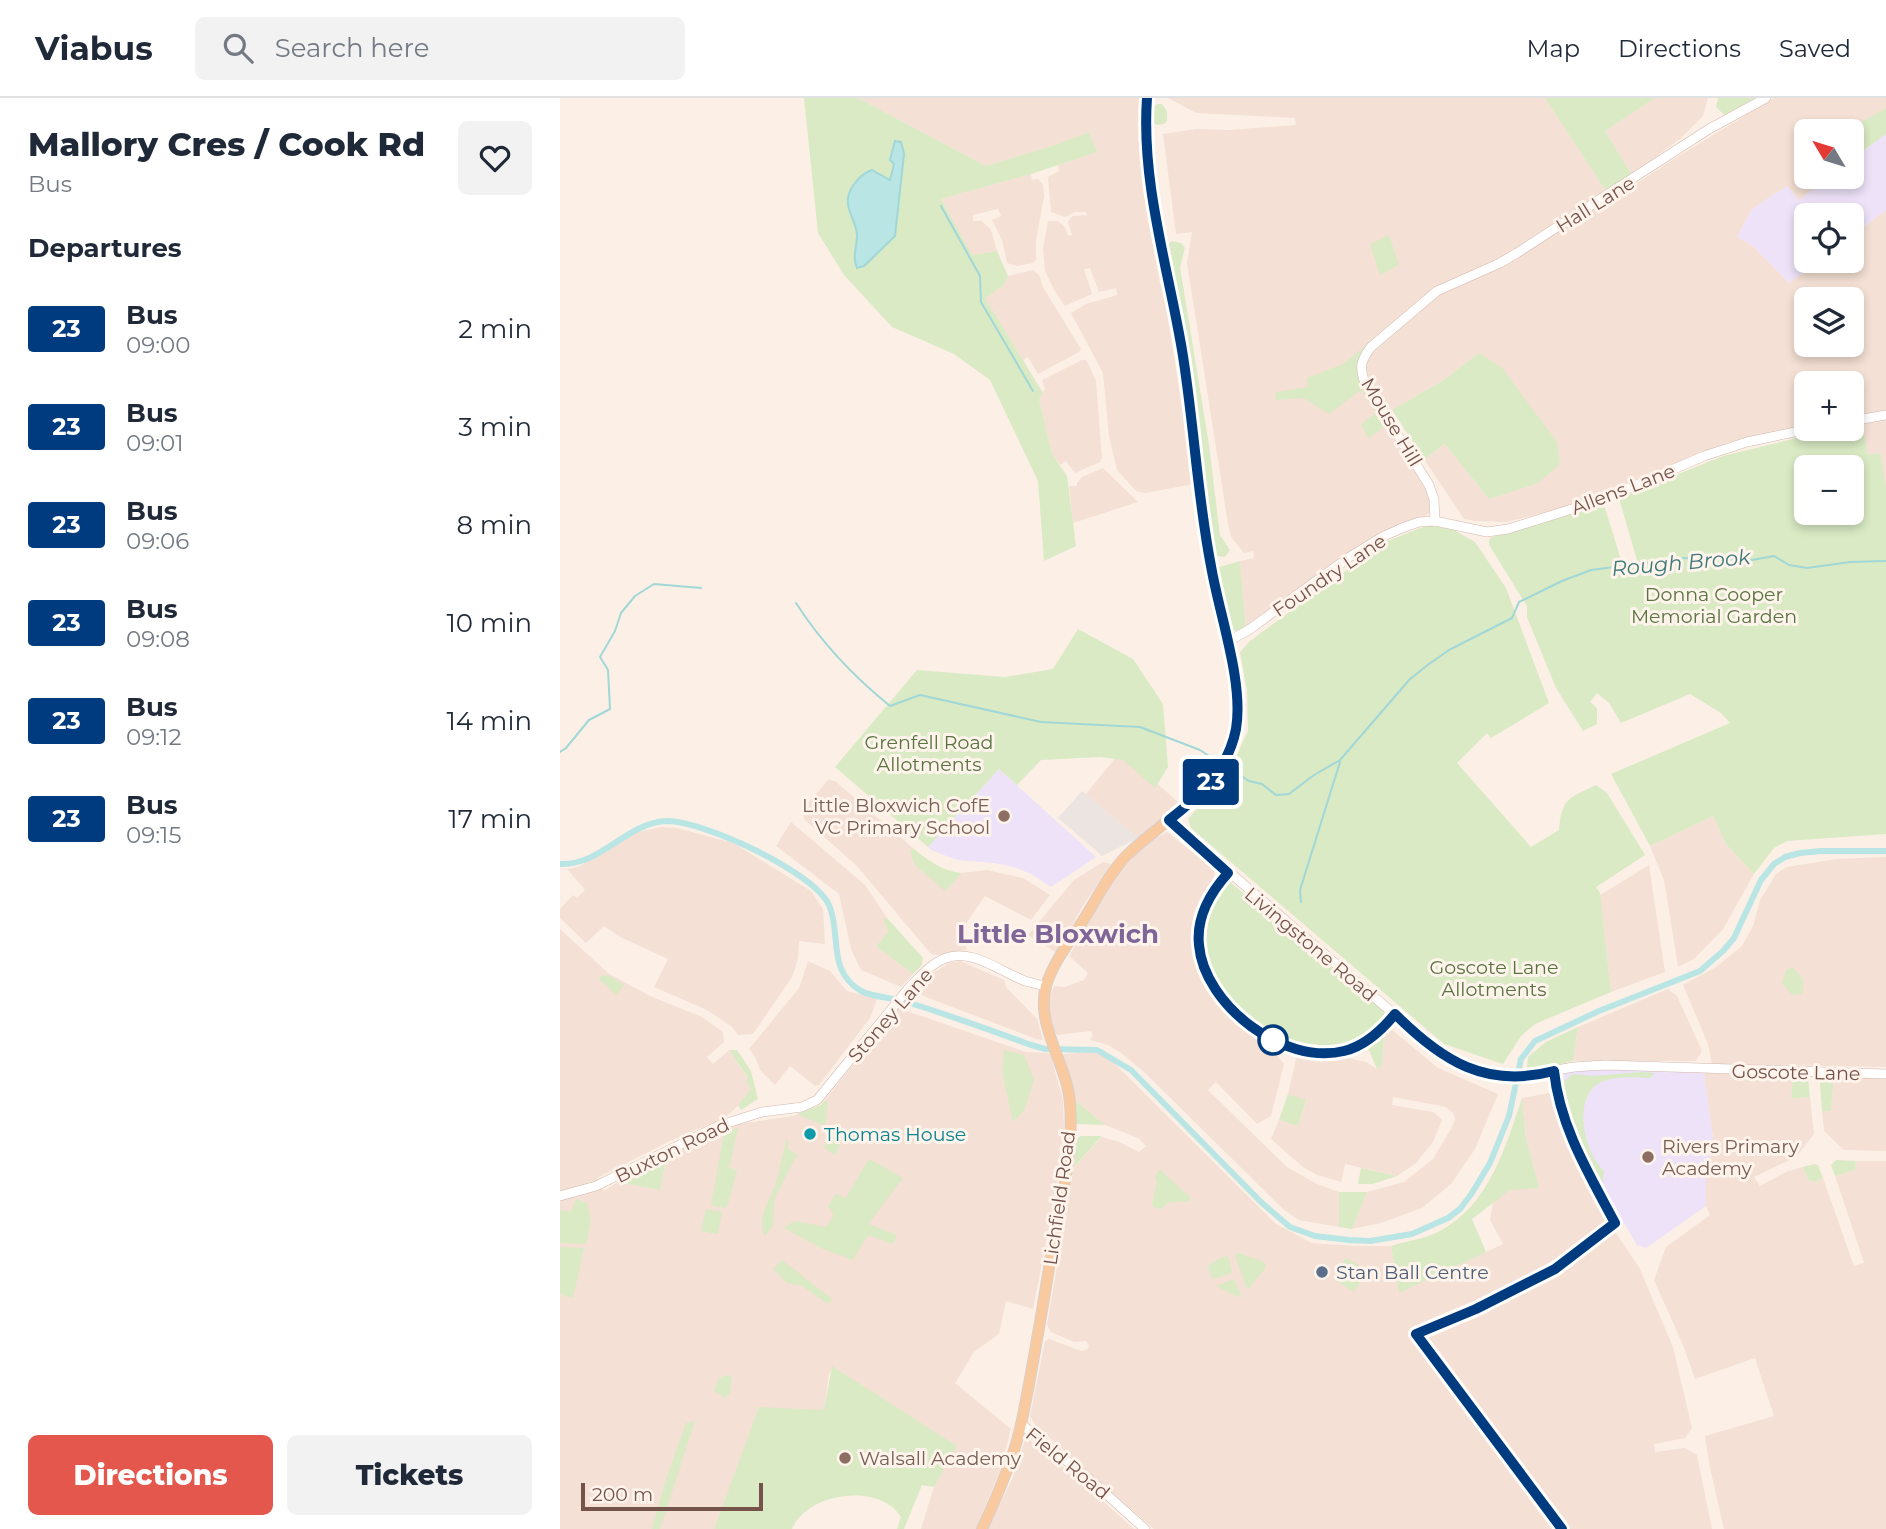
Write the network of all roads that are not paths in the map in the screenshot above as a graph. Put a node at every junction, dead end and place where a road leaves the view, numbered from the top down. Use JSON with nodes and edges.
{"nodes":[{"id":1,"x":1147,"y":98,"type":"edge"},
{"id":2,"x":1766,"y":98,"type":"edge"},
{"id":3,"x":1421,"y":304,"type":"joint"},
{"id":4,"x":1886,"y":415,"type":"edge"},
{"id":5,"x":1864,"y":419,"type":"edge"},
{"id":6,"x":1794,"y":432,"type":"edge"},
{"id":7,"x":1435,"y":521,"type":"junction"},
{"id":8,"x":1227,"y":639,"type":"junction"},
{"id":9,"x":1169,"y":820,"type":"junction"},
{"id":10,"x":1046,"y":986,"type":"junction"},
{"id":11,"x":1705,"y":1070,"type":"joint"},
{"id":12,"x":1886,"y":1074,"type":"edge"},
{"id":13,"x":786,"y":1110,"type":"joint"},
{"id":14,"x":560,"y":1196,"type":"edge"},
{"id":15,"x":1021,"y":1424,"type":"junction"},
{"id":16,"x":982,"y":1529,"type":"edge"},
{"id":17,"x":1145,"y":1529,"type":"edge"}],
"edges":[{"from":1,"to":8,"type":"main road","name":"Lichfield Road"},
{"from":2,"to":3,"type":"street","name":"Hall Lane"},
{"from":3,"to":7,"type":"street","name":"Mouse Hill"},
{"from":4,"to":5,"type":"street"},
{"from":6,"to":7,"type":"street","name":"Allens Lane"},
{"from":7,"to":8,"type":"street","name":"Foundry Lane"},
{"from":8,"to":9,"type":"main road","name":"Lichfield Road"},
{"from":9,"to":10,"type":"main road","name":"Lichfield Road"},
{"from":9,"to":11,"type":"street","name":"Livingstone Road"},
{"from":10,"to":13,"type":"street","name":"Stoney Lane"},
{"from":10,"to":15,"type":"main road","name":"Lichfield Road"},
{"from":11,"to":12,"type":"street","name":"Goscote Lane"},
{"from":13,"to":14,"type":"street","name":"Buxton Road"},
{"from":15,"to":16,"type":"main road","name":"Lichfield Road"},
{"from":15,"to":17,"type":"street","name":"Field Road"}]}
